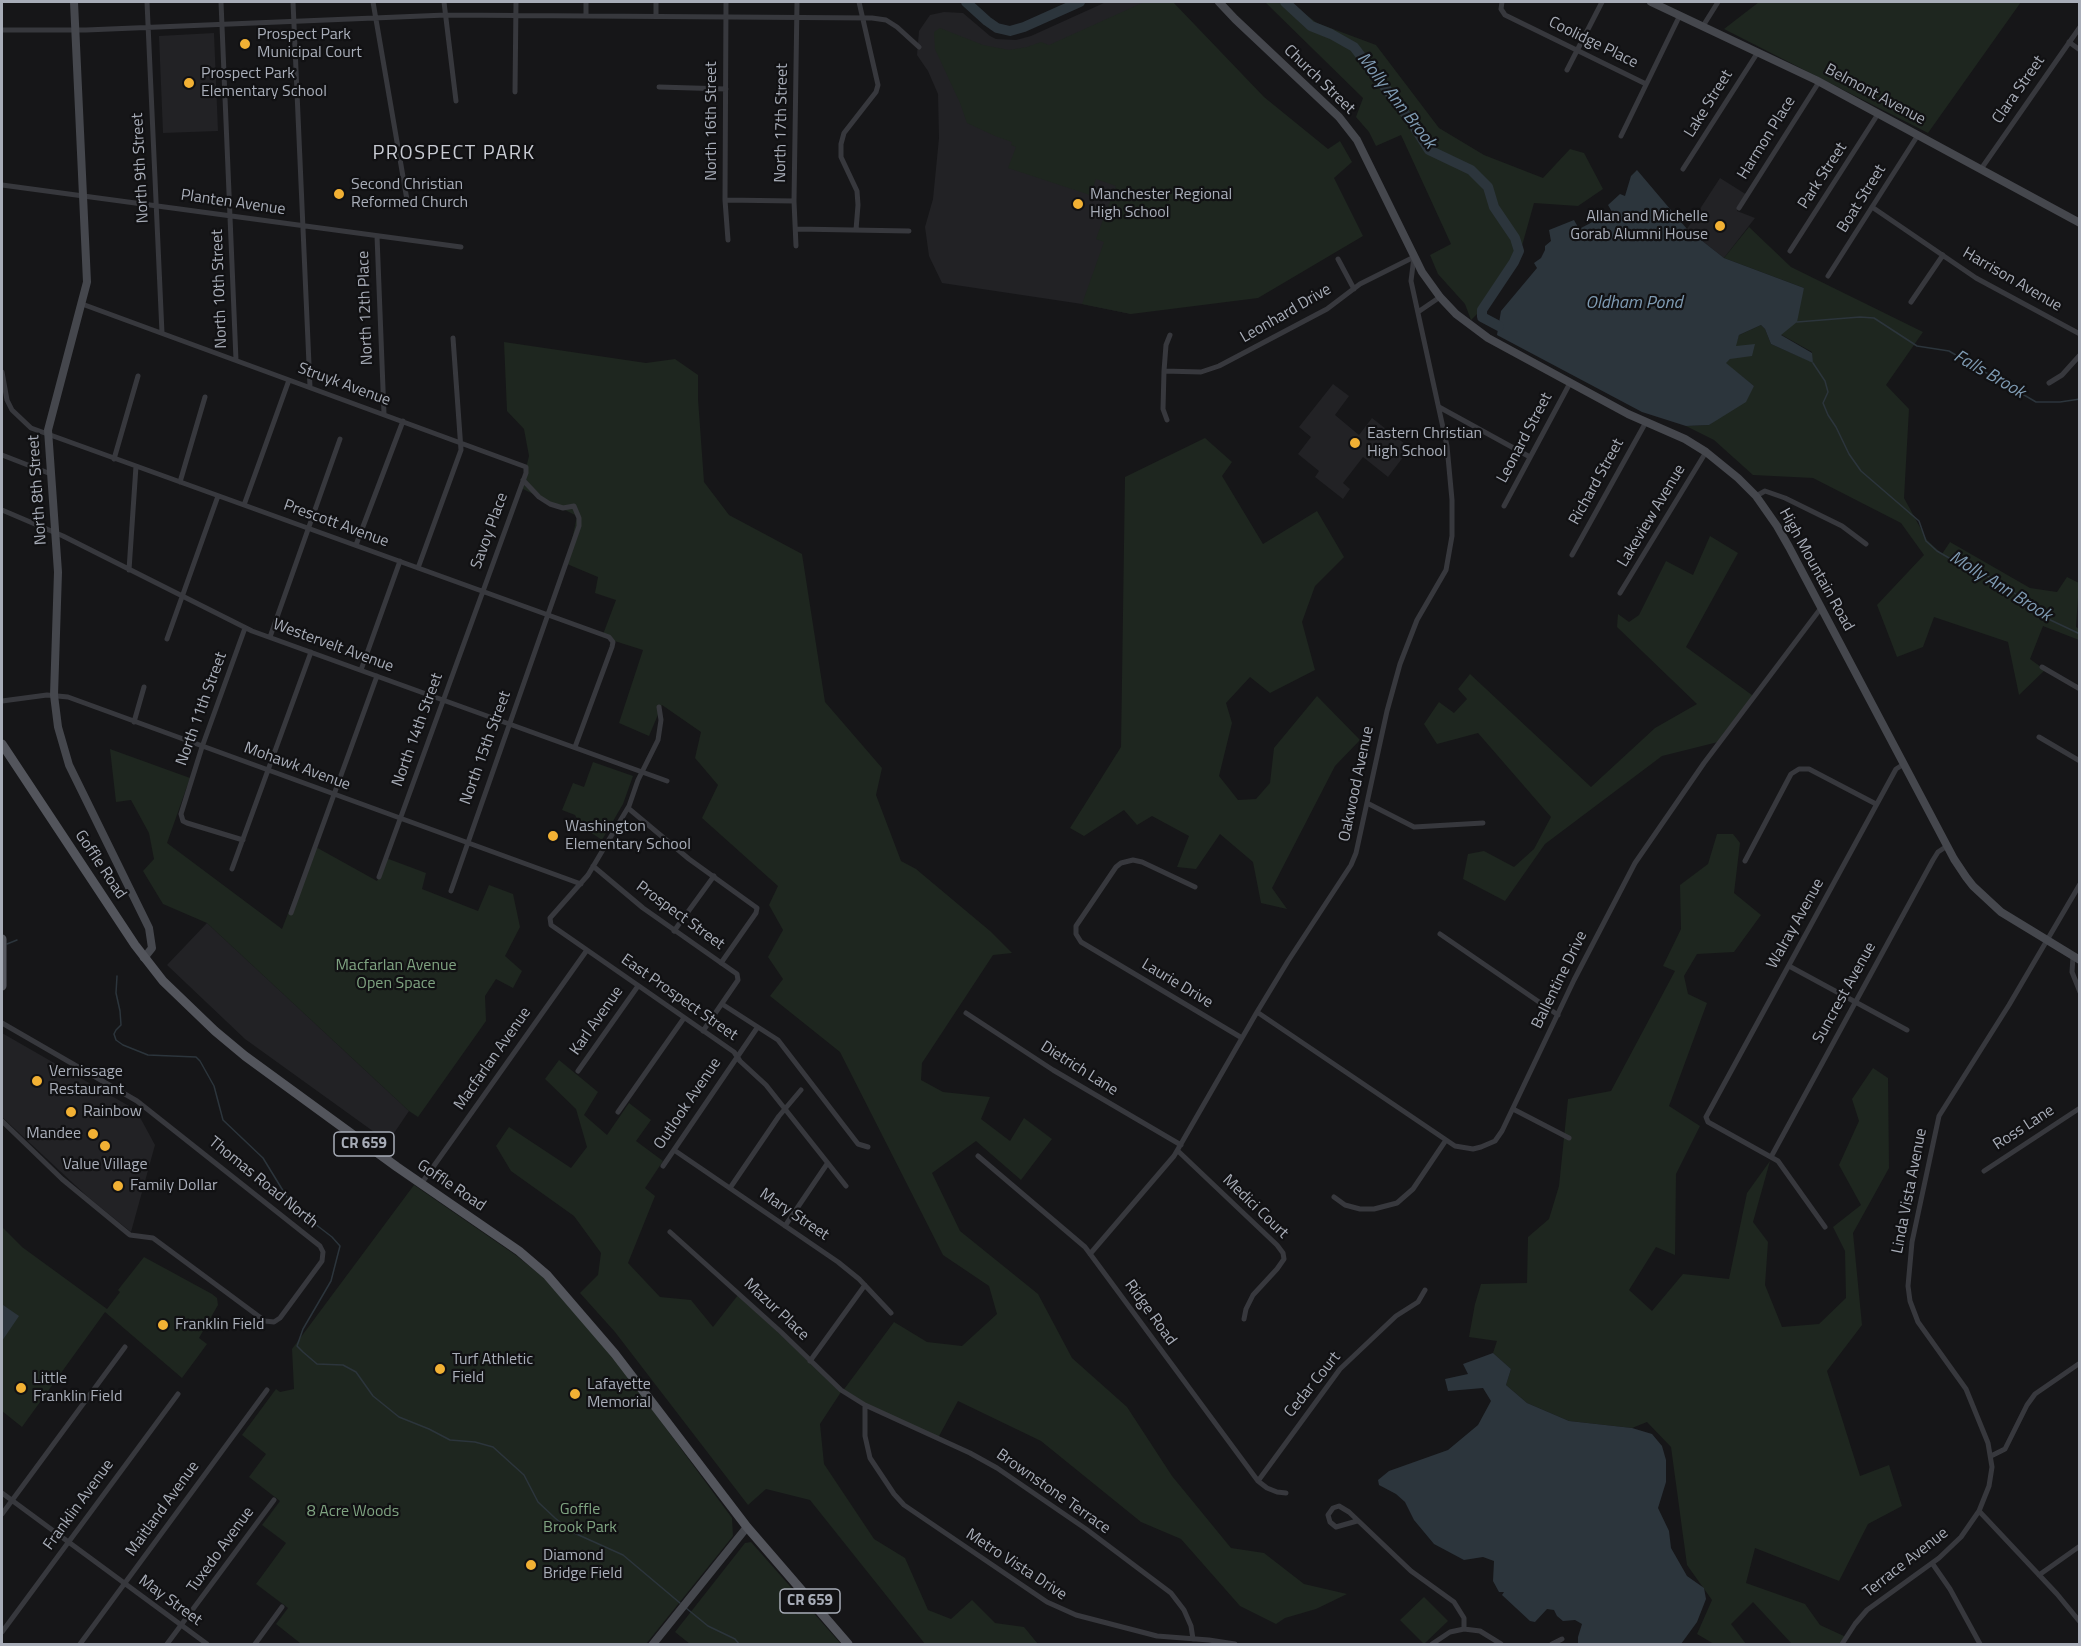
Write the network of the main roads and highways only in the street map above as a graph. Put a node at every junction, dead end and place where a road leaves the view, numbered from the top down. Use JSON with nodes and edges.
{"nodes":[{"id":1,"x":2,"y":744,"type":"edge"},
{"id":2,"x":2,"y":940,"type":"edge"},
{"id":3,"x":2,"y":952,"type":"edge"},
{"id":4,"x":2,"y":986,"type":"edge"},
{"id":5,"x":848,"y":1644,"type":"edge"}],
"edges":[{"from":1,"to":5,"type":"main road","name":"Goffle Road","number":"CR 659"},
{"from":2,"to":3,"type":"main road"},
{"from":3,"to":4,"type":"main road"}]}
